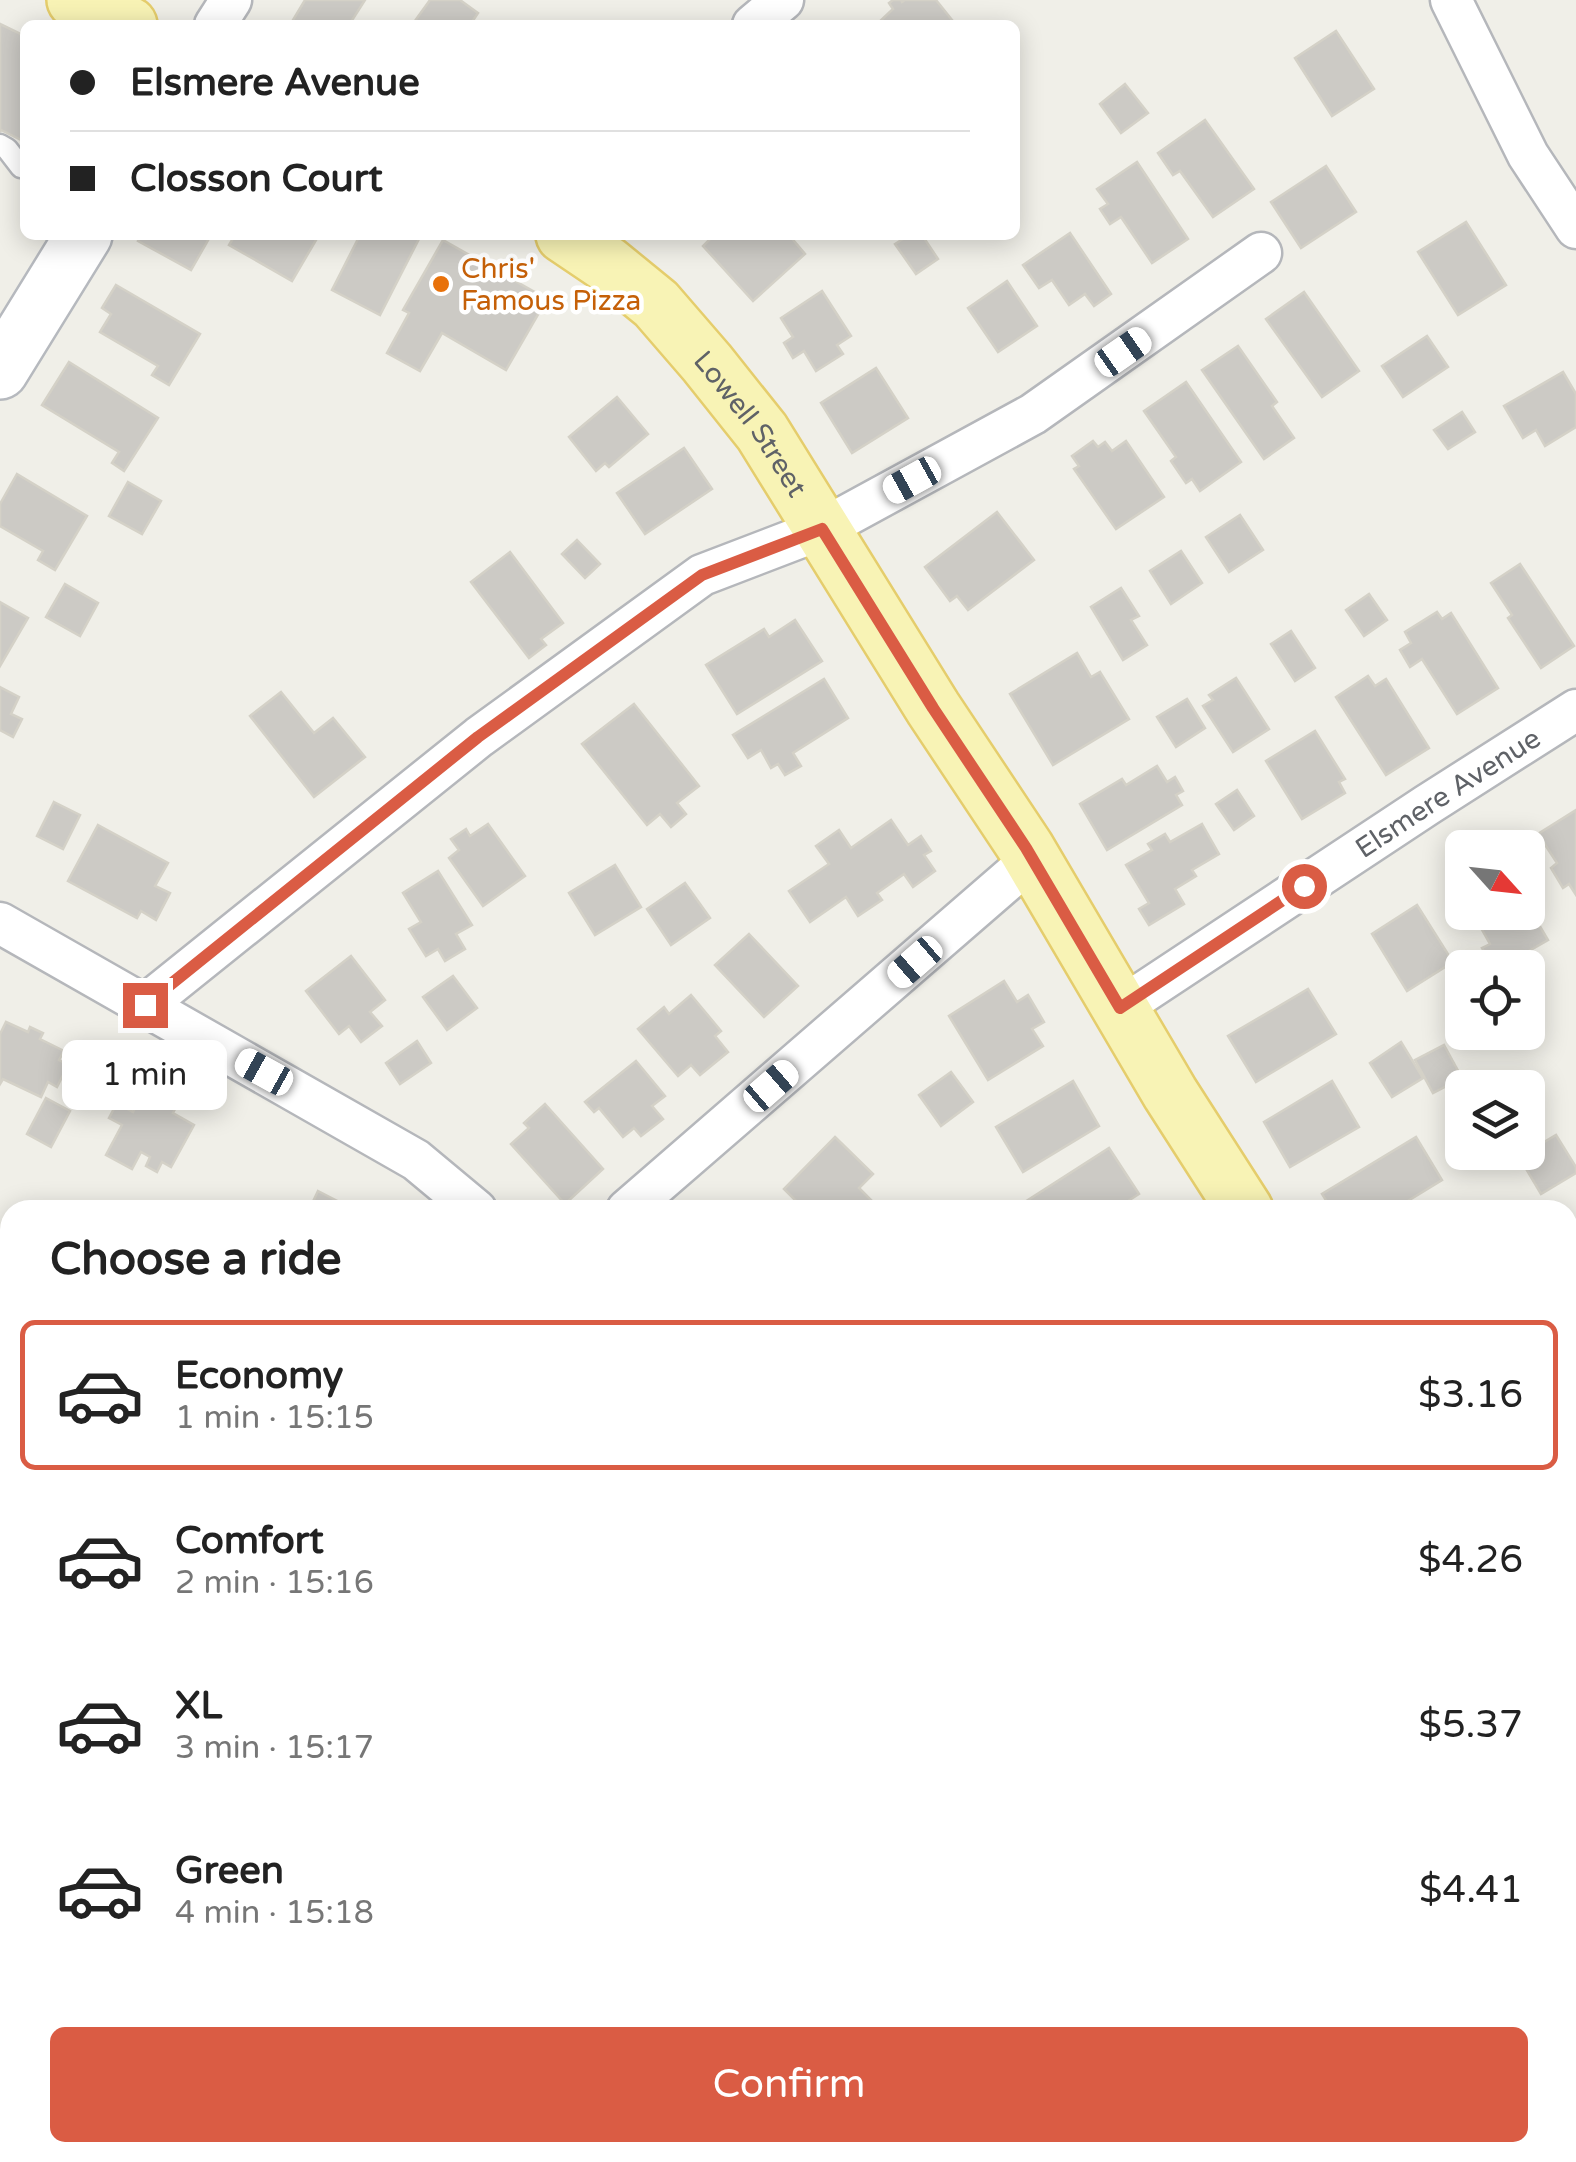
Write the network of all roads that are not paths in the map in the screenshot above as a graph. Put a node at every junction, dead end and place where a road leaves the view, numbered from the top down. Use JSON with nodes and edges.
{"nodes":[{"id":1,"x":74,"y":0,"type":"edge"},
{"id":2,"x":782,"y":0,"type":"edge"},
{"id":3,"x":1452,"y":0,"type":"edge"},
{"id":4,"x":118,"y":20,"type":"edge"},
{"id":5,"x":759,"y":20,"type":"edge"},
{"id":6,"x":0,"y":145,"type":"edge"},
{"id":7,"x":15,"y":170,"type":"edge"},
{"id":8,"x":1576,"y":228,"type":"edge"},
{"id":9,"x":81,"y":240,"type":"edge"},
{"id":10,"x":571,"y":240,"type":"edge"},
{"id":11,"x":1262,"y":253,"type":"dead end"},
{"id":12,"x":0,"y":371,"type":"edge"},
{"id":13,"x":822,"y":529,"type":"junction"},
{"id":14,"x":1576,"y":710,"type":"edge"},
{"id":15,"x":1032,"y":859,"type":"junction"},
{"id":16,"x":0,"y":923,"type":"edge"},
{"id":17,"x":145,"y":1005,"type":"junction"},
{"id":18,"x":1120,"y":1008,"type":"junction"},
{"id":19,"x":464,"y":1200,"type":"edge"},
{"id":20,"x":638,"y":1200,"type":"edge"},
{"id":21,"x":1239,"y":1200,"type":"edge"}],
"edges":[{"from":1,"to":4,"type":"main road"},
{"from":2,"to":5,"type":"street"},
{"from":3,"to":8,"type":"street"},
{"from":6,"to":7,"type":"lane"},
{"from":9,"to":12,"type":"street"},
{"from":10,"to":13,"type":"main road","name":"Lowell Street"},
{"from":11,"to":13,"type":"street"},
{"from":13,"to":15,"type":"main road","name":"Lowell Street"},
{"from":13,"to":17,"type":"street"},
{"from":14,"to":18,"type":"street","name":"Elsmere Avenue"},
{"from":15,"to":18,"type":"main road","name":"Lowell Street"},
{"from":15,"to":20,"type":"street"},
{"from":16,"to":17,"type":"street"},
{"from":17,"to":19,"type":"street"},
{"from":18,"to":21,"type":"main road","name":"Lowell Street"}]}
